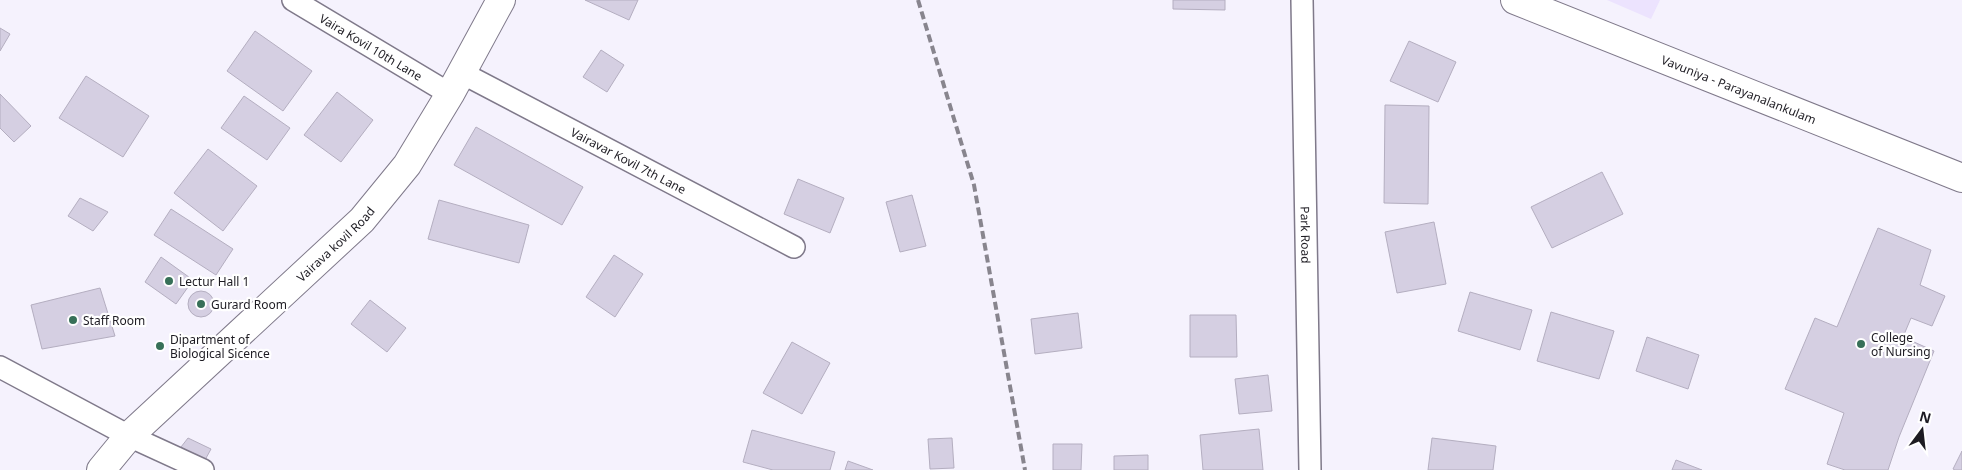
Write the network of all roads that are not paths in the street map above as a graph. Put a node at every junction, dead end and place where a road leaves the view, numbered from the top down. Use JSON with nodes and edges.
{"nodes":[{"id":1,"x":293,"y":0,"type":"edge"},
{"id":2,"x":501,"y":0,"type":"edge"},
{"id":3,"x":1302,"y":0,"type":"edge"},
{"id":4,"x":1516,"y":0,"type":"edge"},
{"id":5,"x":456,"y":84,"type":"junction"},
{"id":6,"x":1962,"y":178,"type":"edge"},
{"id":7,"x":794,"y":247,"type":"dead end"},
{"id":8,"x":0,"y":367,"type":"edge"},
{"id":9,"x":129,"y":436,"type":"junction"},
{"id":10,"x":101,"y":470,"type":"edge"},
{"id":11,"x":203,"y":470,"type":"edge"},
{"id":12,"x":1310,"y":470,"type":"edge"}],
"edges":[{"from":1,"to":5,"type":"street","name":"Vaira Kovil 10th Lane"},
{"from":2,"to":5,"type":"main road","name":"Vairava kovil Road"},
{"from":3,"to":12,"type":"street","name":"Park Road"},
{"from":4,"to":6,"type":"main road","name":"Vavuniya - Parayanalankulam"},
{"from":5,"to":7,"type":"street","name":"Vairavar Kovil 7th Lane"},
{"from":5,"to":9,"type":"main road","name":"Vairava kovil Road"},
{"from":8,"to":9,"type":"street"},
{"from":9,"to":10,"type":"main road","name":"Vairava kovil Road"},
{"from":9,"to":11,"type":"street"}]}
